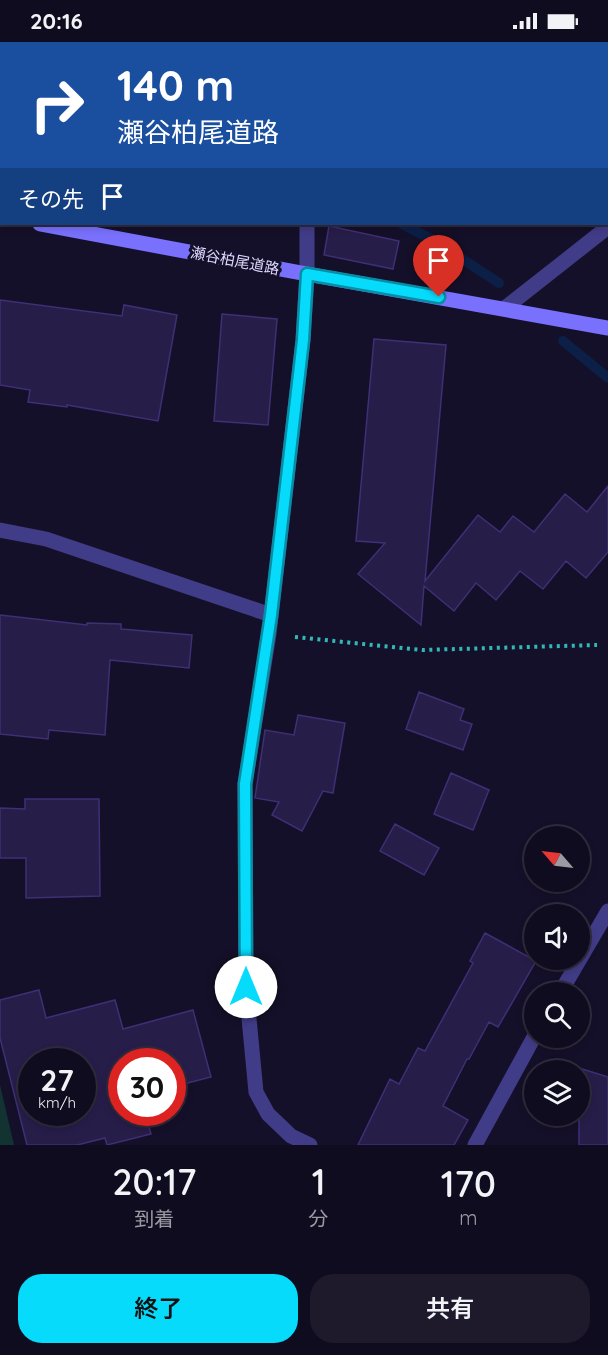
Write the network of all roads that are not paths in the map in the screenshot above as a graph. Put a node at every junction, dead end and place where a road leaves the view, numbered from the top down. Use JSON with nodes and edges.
{"nodes":[{"id":1,"x":45,"y":225,"type":"edge"},
{"id":2,"x":307,"y":225,"type":"edge"},
{"id":3,"x":608,"y":227,"type":"edge"},
{"id":4,"x":307,"y":274,"type":"junction"},
{"id":5,"x":505,"y":308,"type":"junction"},
{"id":6,"x":608,"y":328,"type":"edge"},
{"id":7,"x":0,"y":530,"type":"edge"},
{"id":8,"x":271,"y":615,"type":"junction"},
{"id":9,"x":608,"y":911,"type":"edge"},
{"id":10,"x":566,"y":982,"type":"edge"},
{"id":11,"x":528,"y":1048,"type":"edge"},
{"id":12,"x":310,"y":1145,"type":"edge"},
{"id":13,"x":475,"y":1145,"type":"edge"}],
"edges":[{"from":1,"to":4,"type":"main road","name":"瀬谷柏尾道路"},
{"from":2,"to":4,"type":"street"},
{"from":3,"to":5,"type":"street"},
{"from":4,"to":5,"type":"main road","name":"瀬谷柏尾道路"},
{"from":4,"to":8,"type":"street"},
{"from":5,"to":6,"type":"main road","name":"瀬谷柏尾道路"},
{"from":7,"to":8,"type":"street"},
{"from":8,"to":12,"type":"street"},
{"from":9,"to":10,"type":"street"},
{"from":11,"to":13,"type":"street"}]}
